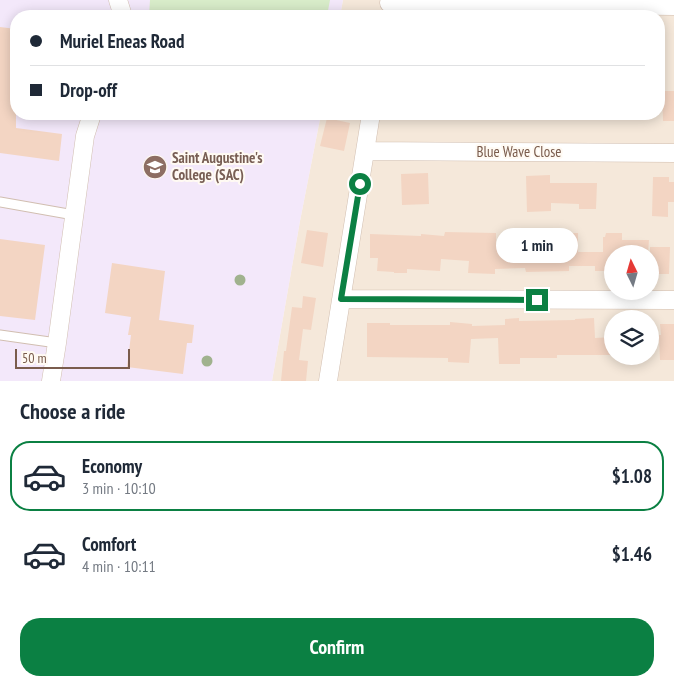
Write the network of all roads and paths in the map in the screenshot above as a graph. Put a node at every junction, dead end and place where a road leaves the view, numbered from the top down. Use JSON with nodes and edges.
{"nodes":[{"id":1,"x":388,"y":6,"type":"edge"},
{"id":2,"x":674,"y":6,"type":"edge"},
{"id":3,"x":90,"y":120,"type":"edge"},
{"id":4,"x":370,"y":120,"type":"edge"},
{"id":5,"x":365,"y":151,"type":"junction"},
{"id":6,"x":674,"y":153,"type":"edge"},
{"id":7,"x":0,"y":202,"type":"edge"},
{"id":8,"x":74,"y":215,"type":"junction"},
{"id":9,"x":341,"y":299,"type":"junction"},
{"id":10,"x":674,"y":300,"type":"edge"},
{"id":11,"x":0,"y":335,"type":"edge"},
{"id":12,"x":57,"y":343,"type":"junction"},
{"id":13,"x":51,"y":381,"type":"edge"},
{"id":14,"x":328,"y":381,"type":"edge"}],
"edges":[{"from":1,"to":2,"type":"street"},
{"from":3,"to":8,"type":"street"},
{"from":4,"to":5,"type":"street"},
{"from":5,"to":6,"type":"street","name":"Blue Wave Close"},
{"from":5,"to":9,"type":"street"},
{"from":7,"to":8,"type":"lane"},
{"from":8,"to":12,"type":"street"},
{"from":9,"to":10,"type":"street"},
{"from":9,"to":14,"type":"street"},
{"from":11,"to":12,"type":"lane"},
{"from":12,"to":13,"type":"street"}]}
